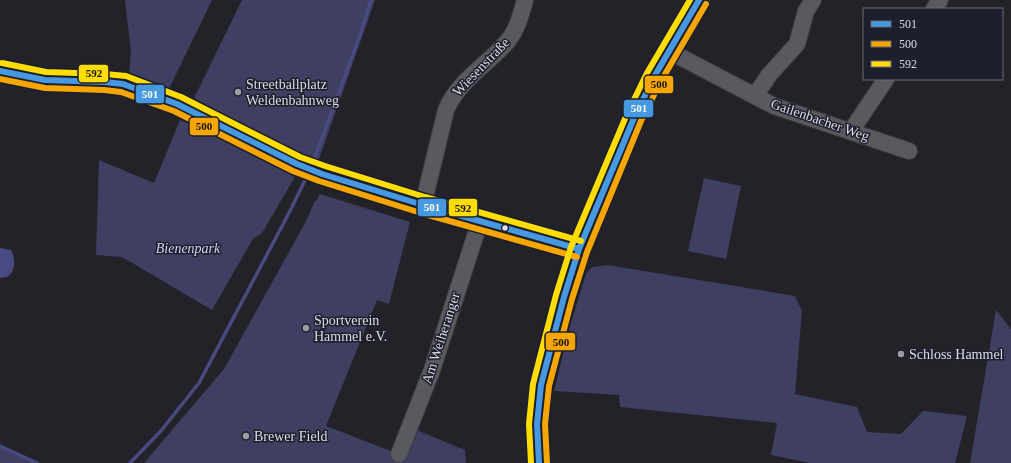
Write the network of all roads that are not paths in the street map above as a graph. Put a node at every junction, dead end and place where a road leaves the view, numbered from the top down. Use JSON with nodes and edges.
{"nodes":[{"id":1,"x":525,"y":0,"type":"edge"},
{"id":2,"x":699,"y":0,"type":"edge"},
{"id":3,"x":813,"y":0,"type":"edge"},
{"id":4,"x":669,"y":51,"type":"junction"},
{"id":5,"x":0,"y":71,"type":"edge"},
{"id":6,"x":885,"y":80,"type":"edge"},
{"id":7,"x":755,"y":96,"type":"junction"},
{"id":8,"x":851,"y":131,"type":"junction"},
{"id":9,"x":909,"y":151,"type":"dead end"},
{"id":10,"x":423,"y":205,"type":"junction"},
{"id":11,"x":480,"y":221,"type":"junction"},
{"id":12,"x":578,"y":249,"type":"junction"},
{"id":13,"x":399,"y":454,"type":"dead end"},
{"id":14,"x":539,"y":463,"type":"edge"}],
"edges":[{"from":1,"to":10,"type":"street","name":"Wiesenstraße"},
{"from":2,"to":4,"type":"main road"},
{"from":3,"to":7,"type":"street"},
{"from":4,"to":7,"type":"street","name":"Gailenbacher Weg"},
{"from":4,"to":12,"type":"main road"},
{"from":5,"to":10,"type":"street"},
{"from":6,"to":8,"type":"street"},
{"from":7,"to":8,"type":"street","name":"Gailenbacher Weg"},
{"from":8,"to":9,"type":"street","name":"Gailenbacher Weg"},
{"from":10,"to":11,"type":"street"},
{"from":11,"to":12,"type":"street"},
{"from":11,"to":13,"type":"street","name":"Am Weiheranger"},
{"from":12,"to":14,"type":"main road"}]}
